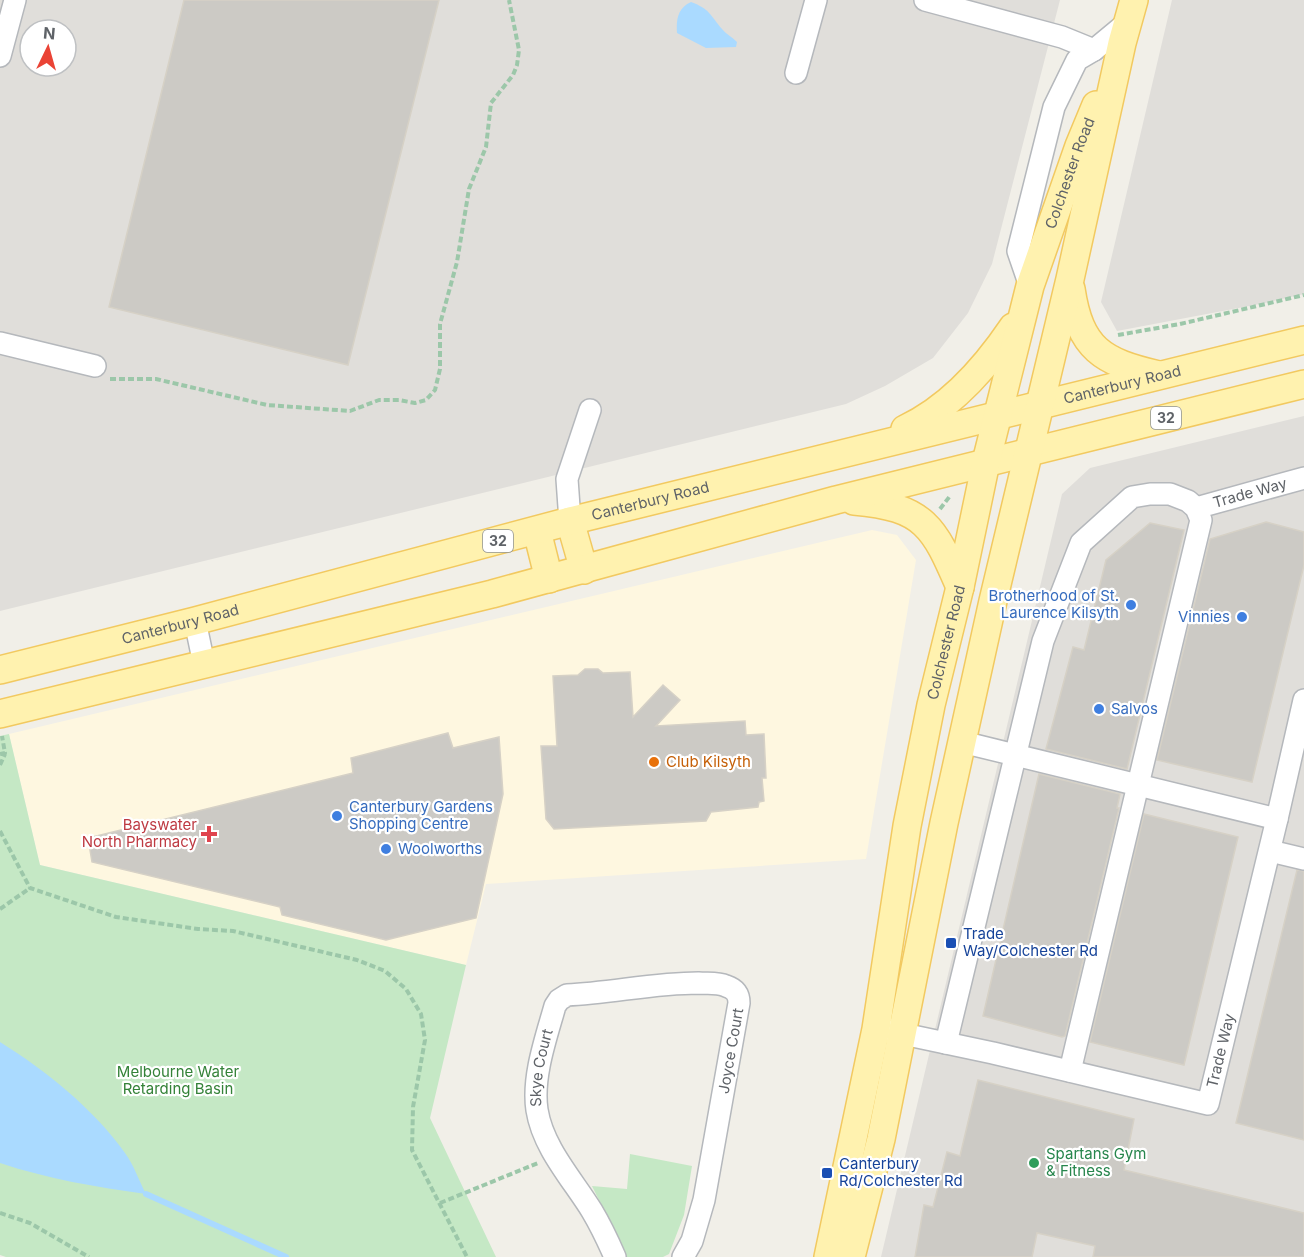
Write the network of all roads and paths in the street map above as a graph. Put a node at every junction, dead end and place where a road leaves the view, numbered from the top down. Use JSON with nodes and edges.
{"nodes":[{"id":1,"x":15,"y":0,"type":"edge"},
{"id":2,"x":509,"y":0,"type":"edge"},
{"id":3,"x":816,"y":0,"type":"edge"},
{"id":4,"x":925,"y":0,"type":"edge"},
{"id":5,"x":1128,"y":22,"type":"edge"},
{"id":6,"x":1094,"y":51,"type":"junction"},
{"id":7,"x":0,"y":56,"type":"edge"},
{"id":8,"x":796,"y":73,"type":"dead end"},
{"id":9,"x":1070,"y":279,"type":"junction"},
{"id":10,"x":1030,"y":286,"type":"junction"},
{"id":11,"x":1304,"y":296,"type":"edge"},
{"id":12,"x":1021,"y":316,"type":"junction"},
{"id":13,"x":1111,"y":336,"type":"dead end"},
{"id":14,"x":1304,"y":340,"type":"edge"},
{"id":15,"x":0,"y":343,"type":"edge"},
{"id":16,"x":100,"y":373,"type":"joint"},
{"id":17,"x":1161,"y":375,"type":"junction"},
{"id":18,"x":1304,"y":384,"type":"edge"},
{"id":19,"x":1039,"y":405,"type":"junction"},
{"id":20,"x":590,"y":410,"type":"dead end"},
{"id":21,"x":997,"y":416,"type":"junction"},
{"id":22,"x":866,"y":447,"type":"junction"},
{"id":23,"x":1028,"y":452,"type":"junction"},
{"id":24,"x":986,"y":462,"type":"junction"},
{"id":25,"x":1304,"y":478,"type":"edge"},
{"id":26,"x":952,"y":493,"type":"dead end"},
{"id":27,"x":836,"y":500,"type":"junction"},
{"id":28,"x":1196,"y":508,"type":"junction"},
{"id":29,"x":935,"y":516,"type":"dead end"},
{"id":30,"x":570,"y":521,"type":"junction"},
{"id":31,"x":537,"y":531,"type":"junction"},
{"id":32,"x":584,"y":570,"type":"junction"},
{"id":33,"x":549,"y":579,"type":"junction"},
{"id":34,"x":960,"y":587,"type":"junction"},
{"id":35,"x":195,"y":621,"type":"junction"},
{"id":36,"x":204,"y":664,"type":"junction"},
{"id":37,"x":0,"y":670,"type":"edge"},
{"id":38,"x":1304,"y":700,"type":"edge"},
{"id":39,"x":1,"y":724,"type":"edge"},
{"id":40,"x":962,"y":742,"type":"junction"},
{"id":41,"x":6,"y":753,"type":"junction"},
{"id":42,"x":0,"y":754,"type":"edge"},
{"id":43,"x":1014,"y":755,"type":"junction"},
{"id":44,"x":0,"y":765,"type":"edge"},
{"id":45,"x":1139,"y":785,"type":"junction"},
{"id":46,"x":1277,"y":819,"type":"junction"},
{"id":47,"x":0,"y":831,"type":"edge"},
{"id":48,"x":1270,"y":851,"type":"junction"},
{"id":49,"x":1304,"y":860,"type":"edge"},
{"id":50,"x":30,"y":888,"type":"junction"},
{"id":51,"x":0,"y":909,"type":"edge"},
{"id":52,"x":587,"y":994,"type":"joint"},
{"id":53,"x":876,"y":1029,"type":"junction"},
{"id":54,"x":903,"y":1034,"type":"junction"},
{"id":55,"x":946,"y":1043,"type":"junction"},
{"id":56,"x":1070,"y":1071,"type":"junction"},
{"id":57,"x":556,"y":1156,"type":"junction"},
{"id":58,"x":440,"y":1203,"type":"junction"},
{"id":59,"x":0,"y":1213,"type":"edge"},
{"id":60,"x":89,"y":1257,"type":"edge"},
{"id":61,"x":467,"y":1257,"type":"edge"},
{"id":62,"x":615,"y":1257,"type":"edge"},
{"id":63,"x":683,"y":1257,"type":"edge"},
{"id":64,"x":828,"y":1257,"type":"edge"},
{"id":65,"x":851,"y":1257,"type":"edge"}],
"edges":[{"from":1,"to":7,"type":"street"},
{"from":2,"to":16,"type":"path"},
{"from":3,"to":8,"type":"street"},
{"from":4,"to":6,"type":"street"},
{"from":5,"to":6,"type":"street"},
{"from":5,"to":9,"type":"main road","name":"Colchester Road"},
{"from":5,"to":10,"type":"main road","name":"Colchester Road"},
{"from":6,"to":10,"type":"street"},
{"from":9,"to":17,"type":"main road"},
{"from":9,"to":19,"type":"main road","name":"Colchester Road"},
{"from":10,"to":12,"type":"main road","name":"Colchester Road"},
{"from":11,"to":13,"type":"path"},
{"from":12,"to":21,"type":"main road","name":"Colchester Road"},
{"from":12,"to":22,"type":"main road"},
{"from":14,"to":17,"type":"main road","name":"Canterbury Road","number":"32"},
{"from":15,"to":16,"type":"street"},
{"from":17,"to":19,"type":"main road","name":"Canterbury Road","number":"32"},
{"from":18,"to":23,"type":"main road","number":"32"},
{"from":19,"to":21,"type":"main road","name":"Canterbury Road","number":"32"},
{"from":19,"to":23,"type":"main road","name":"Colchester Road"},
{"from":20,"to":30,"type":"street"},
{"from":21,"to":22,"type":"main road","name":"Canterbury Road","number":"32"},
{"from":21,"to":24,"type":"main road","name":"Colchester Road"},
{"from":22,"to":30,"type":"main road","name":"Canterbury Road","number":"32"},
{"from":23,"to":24,"type":"main road","number":"32"},
{"from":23,"to":40,"type":"main road","name":"Colchester Road"},
{"from":24,"to":27,"type":"main road","number":"32"},
{"from":24,"to":34,"type":"main road","name":"Colchester Road"},
{"from":25,"to":28,"type":"street","name":"Trade Way"},
{"from":26,"to":29,"type":"path"},
{"from":27,"to":32,"type":"main road","number":"32"},
{"from":27,"to":34,"type":"main road"},
{"from":28,"to":43,"type":"street"},
{"from":28,"to":45,"type":"street"},
{"from":30,"to":31,"type":"main road","name":"Canterbury Road","number":"32"},
{"from":30,"to":32,"type":"main road"},
{"from":31,"to":33,"type":"main road"},
{"from":31,"to":35,"type":"main road","name":"Canterbury Road","number":"32"},
{"from":32,"to":33,"type":"main road","number":"32"},
{"from":33,"to":36,"type":"main road","number":"32"},
{"from":34,"to":53,"type":"main road","name":"Colchester Road"},
{"from":35,"to":36,"type":"street"},
{"from":35,"to":37,"type":"main road","name":"Canterbury Road","number":"32"},
{"from":36,"to":39,"type":"main road","number":"32"},
{"from":38,"to":46,"type":"street","name":"Trade Way"},
{"from":39,"to":41,"type":"path"},
{"from":40,"to":43,"type":"street"},
{"from":40,"to":54,"type":"main road","name":"Colchester Road"},
{"from":41,"to":42,"type":"path"},
{"from":41,"to":44,"type":"path"},
{"from":43,"to":45,"type":"street"},
{"from":43,"to":55,"type":"street"},
{"from":45,"to":46,"type":"street"},
{"from":45,"to":56,"type":"street"},
{"from":46,"to":48,"type":"street","name":"Trade Way"},
{"from":47,"to":50,"type":"path"},
{"from":48,"to":49,"type":"street"},
{"from":48,"to":56,"type":"street","name":"Trade Way"},
{"from":50,"to":51,"type":"path"},
{"from":50,"to":58,"type":"path"},
{"from":52,"to":57,"type":"street","name":"Skye Court"},
{"from":52,"to":63,"type":"street","name":"Joyce Court"},
{"from":53,"to":54,"type":"street","name":"Trade Way"},
{"from":53,"to":64,"type":"main road","name":"Colchester Road"},
{"from":54,"to":55,"type":"street","name":"Trade Way"},
{"from":54,"to":65,"type":"main road","name":"Colchester Road"},
{"from":55,"to":56,"type":"street","name":"Trade Way"},
{"from":57,"to":58,"type":"path"},
{"from":57,"to":62,"type":"street","name":"Skye Court"},
{"from":58,"to":61,"type":"path"},
{"from":59,"to":60,"type":"path"}]}
